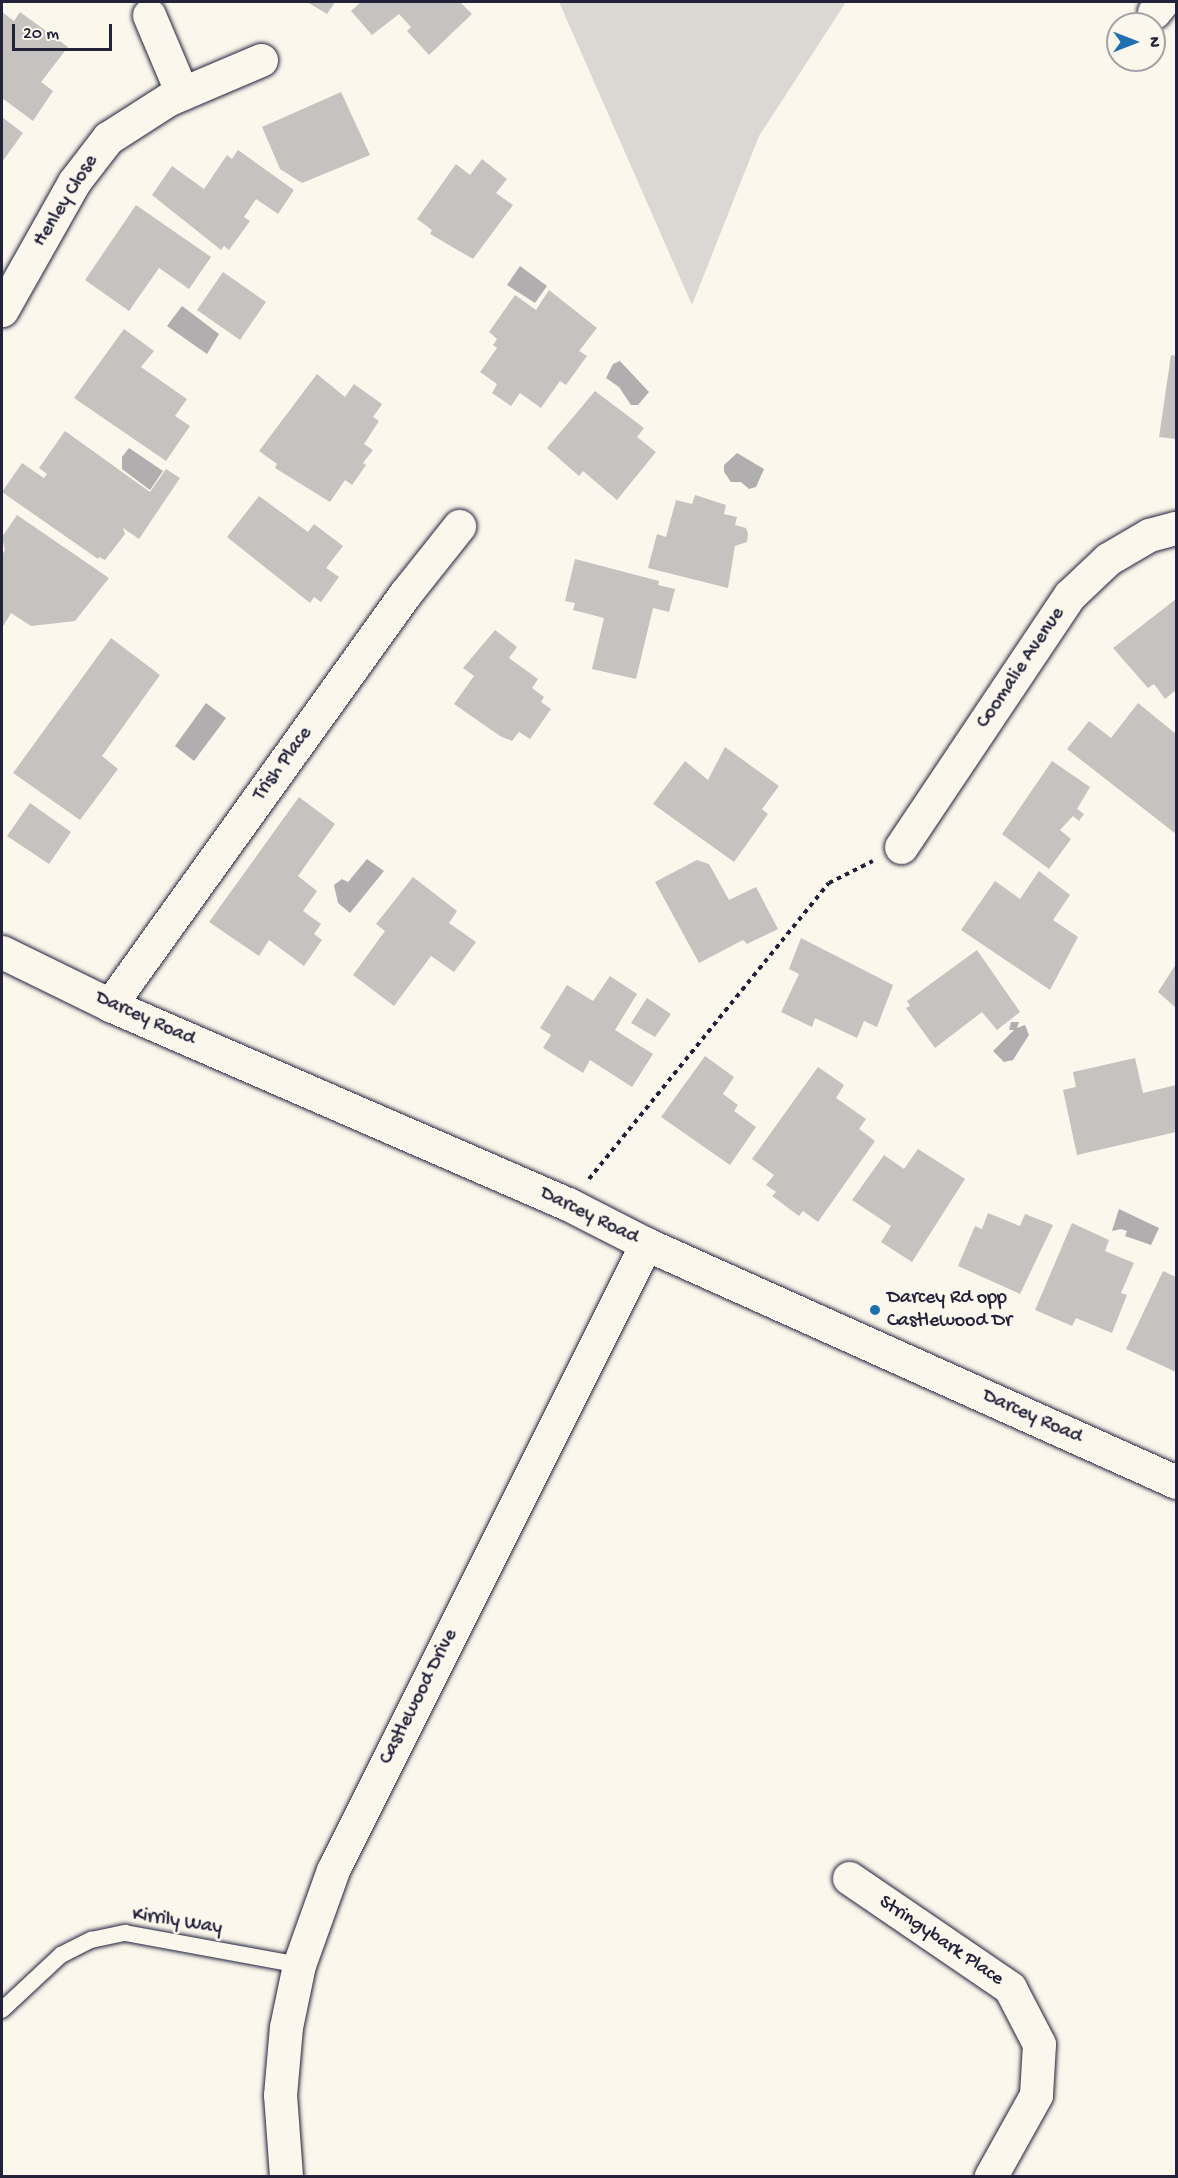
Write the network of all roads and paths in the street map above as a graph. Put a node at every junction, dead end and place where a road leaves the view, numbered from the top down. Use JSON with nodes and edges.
{"nodes":[{"id":1,"x":149,"y":15,"type":"dead end"},
{"id":2,"x":261,"y":60,"type":"dead end"},
{"id":3,"x":182,"y":93,"type":"junction"},
{"id":4,"x":2,"y":310,"type":"edge"},
{"id":5,"x":459,"y":526,"type":"dead end"},
{"id":6,"x":1176,"y":528,"type":"edge"},
{"id":7,"x":901,"y":848,"type":"joint"},
{"id":8,"x":2,"y":952,"type":"edge"},
{"id":9,"x":110,"y":1005,"type":"junction"},
{"id":10,"x":568,"y":1204,"type":"junction"},
{"id":11,"x":646,"y":1244,"type":"junction"},
{"id":12,"x":1176,"y":1482,"type":"edge"},
{"id":13,"x":849,"y":1878,"type":"dead end"},
{"id":14,"x":299,"y":1965,"type":"junction"},
{"id":15,"x":2,"y":2010,"type":"edge"},
{"id":16,"x":286,"y":2176,"type":"edge"},
{"id":17,"x":991,"y":2176,"type":"edge"}],
"edges":[{"from":1,"to":3,"type":"street"},
{"from":2,"to":3,"type":"street","name":"Henley Close"},
{"from":3,"to":4,"type":"street","name":"Henley Close"},
{"from":5,"to":9,"type":"street","name":"Trish Place"},
{"from":6,"to":7,"type":"street","name":"Coomalie Avenue"},
{"from":7,"to":10,"type":"path"},
{"from":8,"to":9,"type":"street","name":"Darcey Road"},
{"from":9,"to":10,"type":"street","name":"Darcey Road"},
{"from":10,"to":11,"type":"street","name":"Darcey Road"},
{"from":11,"to":12,"type":"street","name":"Darcey Road"},
{"from":11,"to":14,"type":"street","name":"Castlewood Drive"},
{"from":13,"to":17,"type":"street","name":"Stringybark Place"},
{"from":14,"to":15,"type":"lane","name":"Kirrily Way"},
{"from":14,"to":16,"type":"street","name":"Castlewood Drive"}]}
